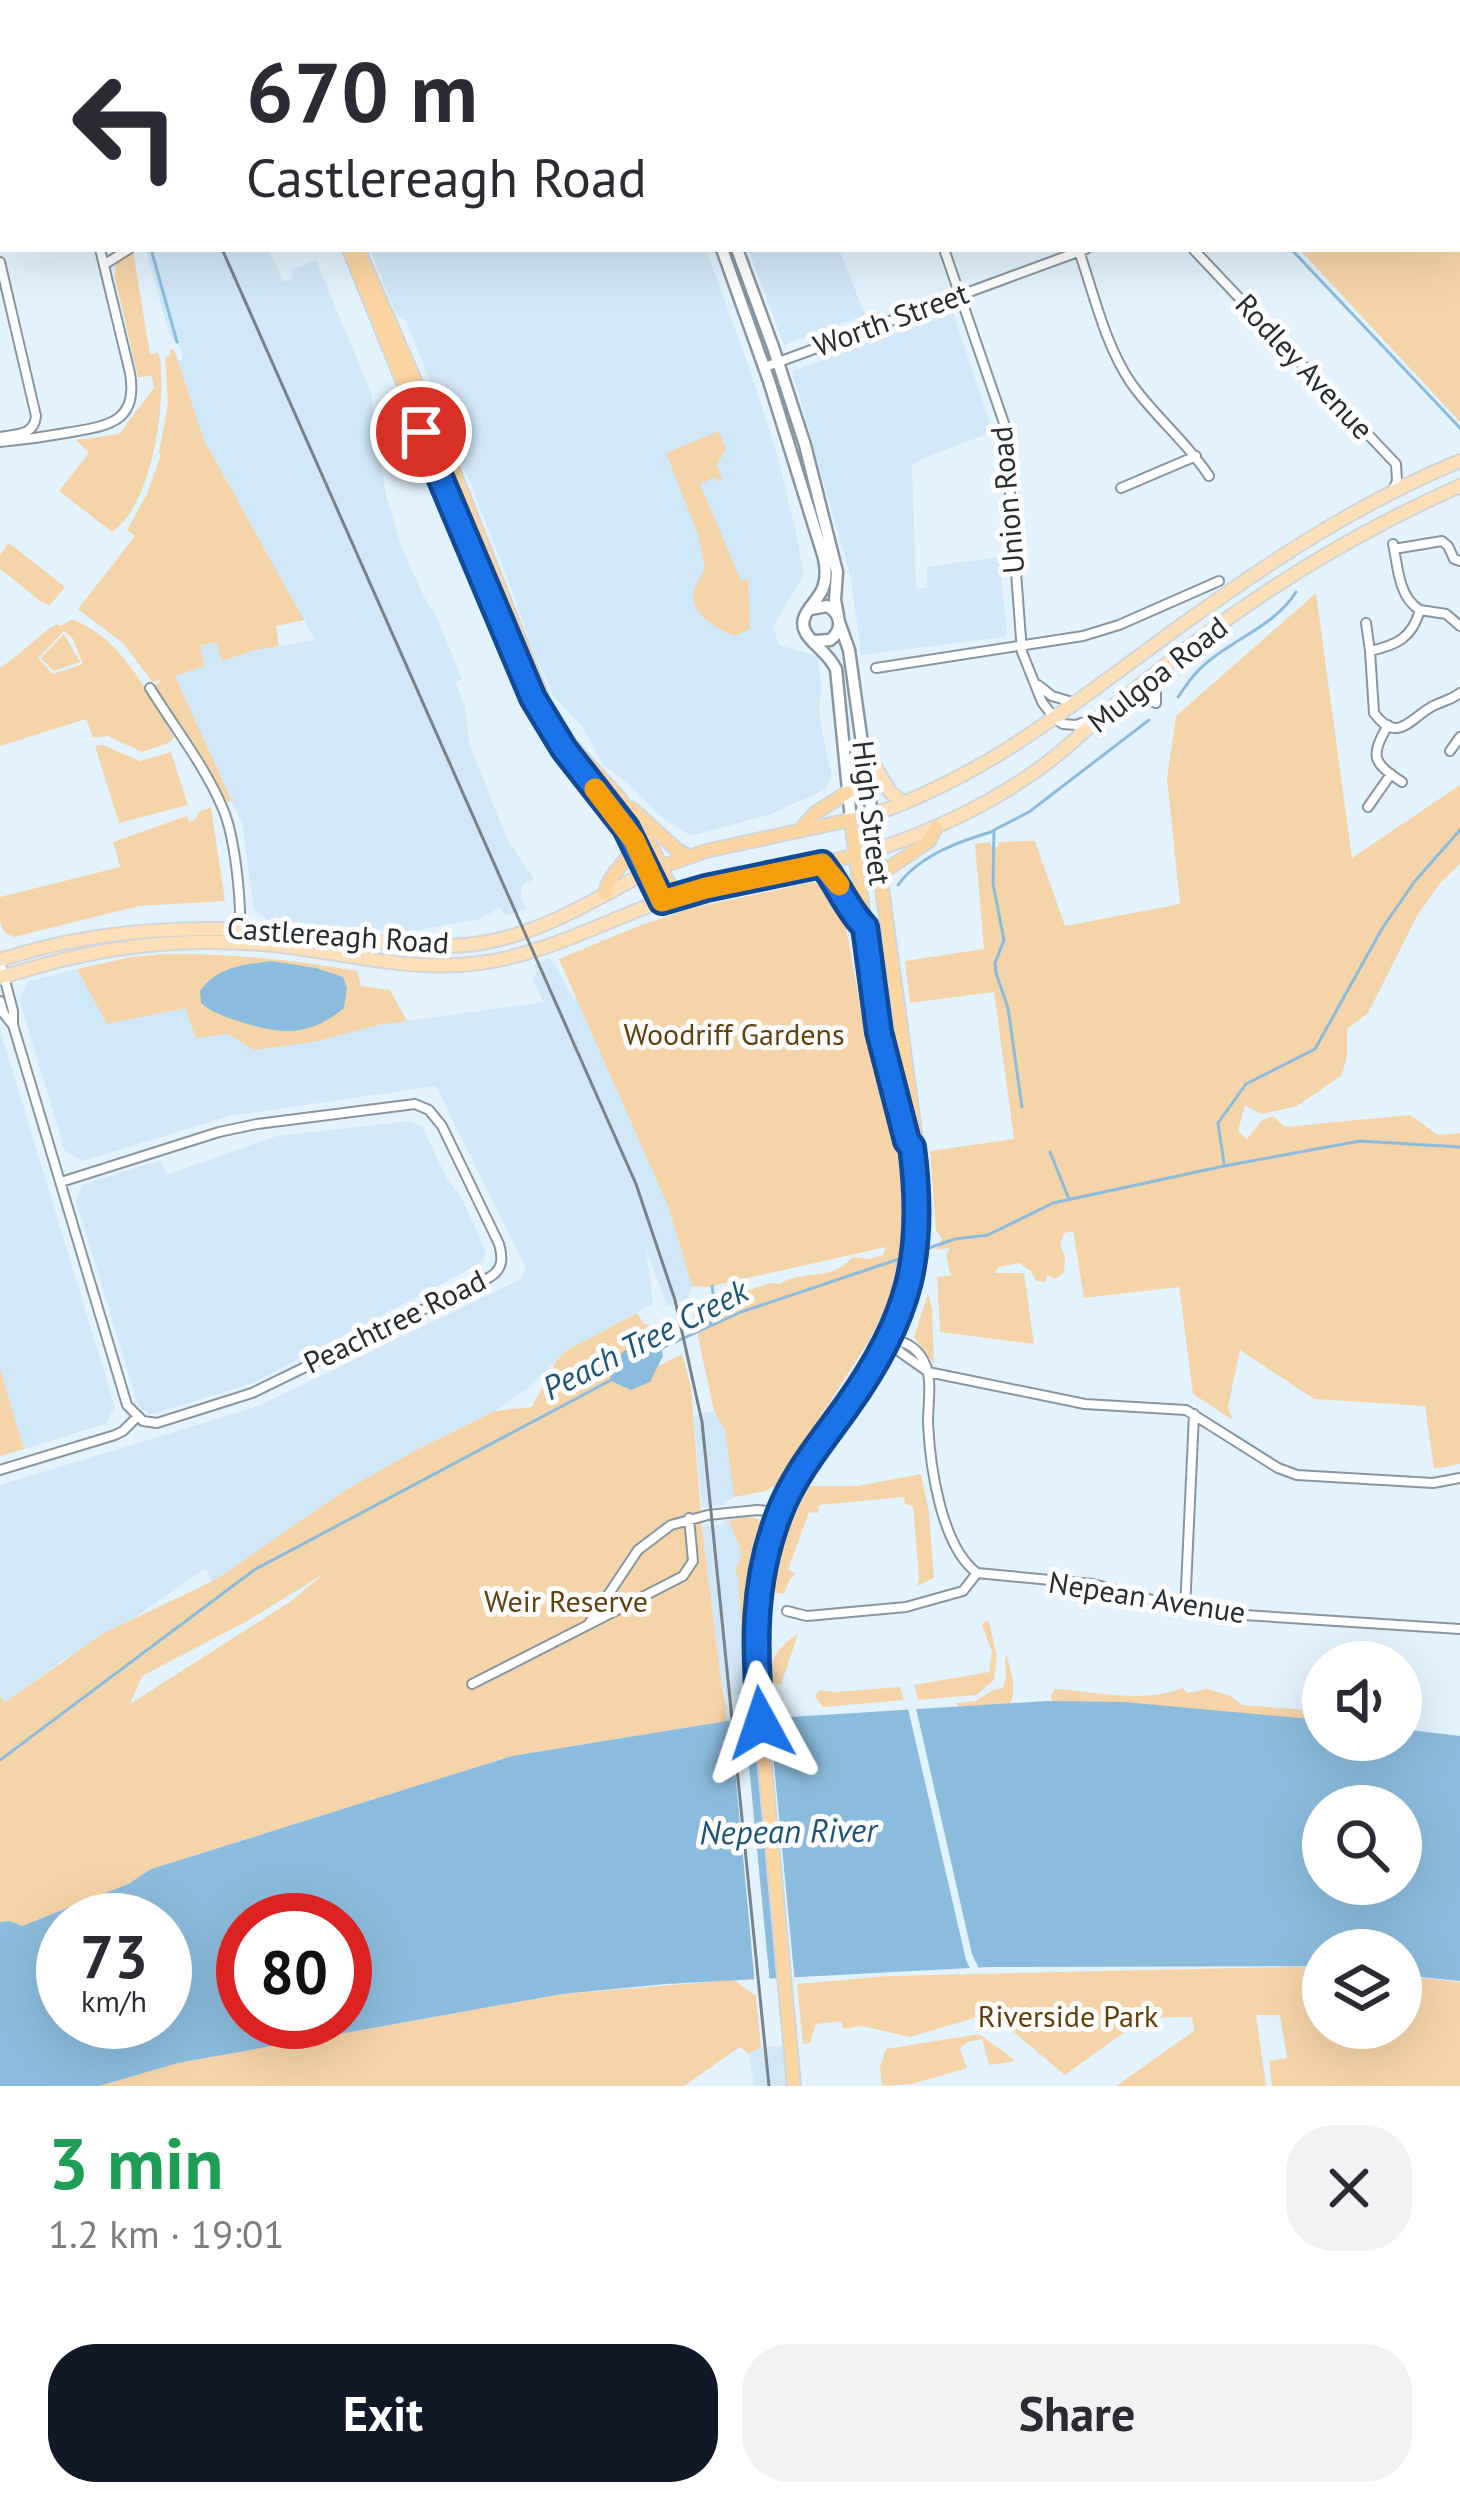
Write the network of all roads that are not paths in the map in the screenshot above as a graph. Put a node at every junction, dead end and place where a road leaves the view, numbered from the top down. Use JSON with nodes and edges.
{"nodes":[{"id":1,"x":101,"y":252,"type":"edge"},
{"id":2,"x":124,"y":252,"type":"edge"},
{"id":3,"x":350,"y":252,"type":"edge"},
{"id":4,"x":359,"y":252,"type":"edge"},
{"id":5,"x":723,"y":252,"type":"edge"},
{"id":6,"x":737,"y":252,"type":"edge"},
{"id":7,"x":945,"y":252,"type":"edge"},
{"id":8,"x":1077,"y":252,"type":"edge"},
{"id":9,"x":1083,"y":252,"type":"edge"},
{"id":10,"x":1196,"y":252,"type":"edge"},
{"id":11,"x":0,"y":262,"type":"edge"},
{"id":12,"x":104,"y":265,"type":"junction"},
{"id":13,"x":961,"y":295,"type":"junction"},
{"id":14,"x":778,"y":362,"type":"junction"},
{"id":15,"x":764,"y":367,"type":"junction"},
{"id":16,"x":35,"y":406,"type":"junction"},
{"id":17,"x":68,"y":432,"type":"junction"},
{"id":18,"x":0,"y":440,"type":"edge"},
{"id":19,"x":1196,"y":456,"type":"junction"},
{"id":20,"x":1460,"y":461,"type":"edge"},
{"id":21,"x":1209,"y":476,"type":"dead end"},
{"id":22,"x":1460,"y":487,"type":"edge"},
{"id":23,"x":1121,"y":488,"type":"dead end"},
{"id":24,"x":1393,"y":491,"type":"junction"},
{"id":25,"x":1460,"y":561,"type":"edge"},
{"id":26,"x":1219,"y":581,"type":"dead end"},
{"id":27,"x":1420,"y":610,"type":"junction"},
{"id":28,"x":808,"y":611,"type":"junction"},
{"id":29,"x":839,"y":619,"type":"junction"},
{"id":30,"x":1366,"y":622,"type":"dead end"},
{"id":31,"x":1460,"y":626,"type":"edge"},
{"id":32,"x":814,"y":640,"type":"junction"},
{"id":33,"x":1020,"y":646,"type":"junction"},
{"id":34,"x":1370,"y":651,"type":"junction"},
{"id":35,"x":1164,"y":666,"type":"junction"},
{"id":36,"x":876,"y":668,"type":"dead end"},
{"id":37,"x":1037,"y":684,"type":"junction"},
{"id":38,"x":150,"y":688,"type":"dead end"},
{"id":39,"x":1126,"y":697,"type":"junction"},
{"id":40,"x":1457,"y":699,"type":"edge"},
{"id":41,"x":1078,"y":703,"type":"junction"},
{"id":42,"x":1103,"y":715,"type":"junction"},
{"id":43,"x":1055,"y":719,"type":"junction"},
{"id":44,"x":1388,"y":725,"type":"junction"},
{"id":45,"x":1460,"y":737,"type":"edge"},
{"id":46,"x":862,"y":744,"type":"junction"},
{"id":47,"x":1450,"y":751,"type":"dead end"},
{"id":48,"x":1390,"y":774,"type":"junction"},
{"id":49,"x":1402,"y":782,"type":"dead end"},
{"id":50,"x":848,"y":792,"type":"junction"},
{"id":51,"x":621,"y":800,"type":"junction"},
{"id":52,"x":904,"y":802,"type":"junction"},
{"id":53,"x":1368,"y":807,"type":"dead end"},
{"id":54,"x":872,"y":814,"type":"junction"},
{"id":55,"x":851,"y":820,"type":"junction"},
{"id":56,"x":936,"y":827,"type":"junction"},
{"id":57,"x":798,"y":832,"type":"junction"},
{"id":58,"x":634,"y":840,"type":"junction"},
{"id":59,"x":876,"y":850,"type":"junction"},
{"id":60,"x":688,"y":856,"type":"junction"},
{"id":61,"x":854,"y":856,"type":"junction"},
{"id":62,"x":822,"y":864,"type":"junction"},
{"id":63,"x":655,"y":869,"type":"junction"},
{"id":64,"x":879,"y":875,"type":"junction"},
{"id":65,"x":605,"y":894,"type":"junction"},
{"id":66,"x":672,"y":897,"type":"junction"},
{"id":67,"x":865,"y":927,"type":"junction"},
{"id":68,"x":239,"y":935,"type":"junction"},
{"id":69,"x":0,"y":961,"type":"edge"},
{"id":70,"x":2,"y":977,"type":"edge"},
{"id":71,"x":0,"y":1000,"type":"edge"},
{"id":72,"x":13,"y":1025,"type":"junction"},
{"id":73,"x":912,"y":1147,"type":"junction"},
{"id":74,"x":61,"y":1182,"type":"junction"},
{"id":75,"x":890,"y":1339,"type":"junction"},
{"id":76,"x":928,"y":1372,"type":"junction"},
{"id":77,"x":1193,"y":1414,"type":"junction"},
{"id":78,"x":137,"y":1417,"type":"junction"},
{"id":79,"x":0,"y":1470,"type":"edge"},
{"id":80,"x":1460,"y":1478,"type":"edge"},
{"id":81,"x":779,"y":1512,"type":"junction"},
{"id":82,"x":689,"y":1518,"type":"junction"},
{"id":83,"x":977,"y":1574,"type":"junction"},
{"id":84,"x":1185,"y":1610,"type":"junction"},
{"id":85,"x":787,"y":1611,"type":"dead end"},
{"id":86,"x":588,"y":1625,"type":"junction"},
{"id":87,"x":1460,"y":1629,"type":"edge"},
{"id":88,"x":472,"y":1684,"type":"dead end"},
{"id":89,"x":797,"y":2086,"type":"edge"}],
"edges":[{"from":1,"to":12,"type":"street"},
{"from":2,"to":12,"type":"street"},
{"from":3,"to":58,"type":"highway"},
{"from":4,"to":51,"type":"highway"},
{"from":5,"to":15,"type":"main road"},
{"from":6,"to":14,"type":"main road","name":"High Street"},
{"from":7,"to":13,"type":"street","name":"Union Road"},
{"from":8,"to":13,"type":"street","name":"Worth Street"},
{"from":9,"to":19,"type":"street"},
{"from":10,"to":24,"type":"street","name":"Rodley Avenue"},
{"from":11,"to":16,"type":"street"},
{"from":12,"to":17,"type":"street"},
{"from":13,"to":14,"type":"street","name":"Worth Street"},
{"from":13,"to":33,"type":"street","name":"Union Road"},
{"from":14,"to":15,"type":"street","name":"Worth Street"},
{"from":14,"to":29,"type":"main road","name":"High Street"},
{"from":15,"to":28,"type":"main road"},
{"from":16,"to":17,"type":"street"},
{"from":16,"to":18,"type":"street"},
{"from":17,"to":18,"type":"street"},
{"from":19,"to":21,"type":"street"},
{"from":19,"to":23,"type":"street"},
{"from":20,"to":24,"type":"main road","name":"Mulgoa Road"},
{"from":22,"to":35,"type":"main road","name":"Mulgoa Road"},
{"from":24,"to":41,"type":"main road","name":"Mulgoa Road"},
{"from":25,"to":27,"type":"street"},
{"from":26,"to":33,"type":"street"},
{"from":27,"to":31,"type":"street"},
{"from":27,"to":34,"type":"street"},
{"from":28,"to":29,"type":"main road"},
{"from":28,"to":32,"type":"main road"},
{"from":29,"to":32,"type":"main road"},
{"from":29,"to":46,"type":"main road","name":"High Street"},
{"from":30,"to":34,"type":"street"},
{"from":32,"to":50,"type":"main road","name":"High Street"},
{"from":33,"to":36,"type":"street"},
{"from":33,"to":37,"type":"street","name":"Union Road"},
{"from":34,"to":44,"type":"street"},
{"from":35,"to":39,"type":"main road","name":"Mulgoa Road"},
{"from":35,"to":39,"type":"street"},
{"from":37,"to":41,"type":"street"},
{"from":37,"to":43,"type":"street","name":"Union Road"},
{"from":38,"to":68,"type":"street"},
{"from":39,"to":42,"type":"main road","name":"Mulgoa Road"},
{"from":40,"to":44,"type":"street"},
{"from":41,"to":43,"type":"main road","name":"Mulgoa Road"},
{"from":42,"to":43,"type":"street"},
{"from":42,"to":56,"type":"main road","name":"Mulgoa Road"},
{"from":43,"to":52,"type":"main road","name":"Mulgoa Road"},
{"from":44,"to":48,"type":"street"},
{"from":45,"to":47,"type":"street"},
{"from":46,"to":52,"type":"main road"},
{"from":46,"to":54,"type":"main road","name":"High Street"},
{"from":48,"to":49,"type":"street"},
{"from":48,"to":53,"type":"street"},
{"from":50,"to":55,"type":"main road","name":"High Street"},
{"from":50,"to":57,"type":"highway"},
{"from":51,"to":60,"type":"highway"},
{"from":51,"to":63,"type":"highway"},
{"from":52,"to":54,"type":"main road","name":"Mulgoa Road"},
{"from":54,"to":55,"type":"highway","name":"Castlereagh Road"},
{"from":54,"to":59,"type":"highway","name":"High Street"},
{"from":55,"to":57,"type":"highway","name":"Castlereagh Road"},
{"from":55,"to":61,"type":"highway","name":"High Street"},
{"from":56,"to":59,"type":"main road","name":"Mulgoa Road"},
{"from":56,"to":64,"type":"highway"},
{"from":57,"to":60,"type":"highway","name":"Castlereagh Road"},
{"from":58,"to":63,"type":"highway"},
{"from":58,"to":65,"type":"highway"},
{"from":59,"to":61,"type":"main road","name":"Mulgoa Road"},
{"from":59,"to":64,"type":"highway","name":"High Street"},
{"from":60,"to":63,"type":"highway","name":"Castlereagh Road"},
{"from":61,"to":62,"type":"highway","name":"Castlereagh Road"},
{"from":61,"to":67,"type":"highway","name":"High Street"},
{"from":62,"to":66,"type":"highway","name":"Castlereagh Road"},
{"from":62,"to":67,"type":"highway","name":"High Street"},
{"from":63,"to":65,"type":"main road","name":"Castlereagh Road"},
{"from":63,"to":66,"type":"highway"},
{"from":64,"to":73,"type":"highway","name":"High Street"},
{"from":65,"to":68,"type":"main road","name":"Castlereagh Road"},
{"from":66,"to":68,"type":"main road","name":"Castlereagh Road"},
{"from":67,"to":73,"type":"highway","name":"High Street"},
{"from":68,"to":69,"type":"main road","name":"Castlereagh Road"},
{"from":68,"to":70,"type":"main road","name":"Castlereagh Road"},
{"from":69,"to":70,"type":"street"},
{"from":70,"to":72,"type":"street"},
{"from":71,"to":72,"type":"street"},
{"from":72,"to":74,"type":"street"},
{"from":73,"to":75,"type":"highway","name":"High Street"},
{"from":74,"to":78,"type":"street"},
{"from":74,"to":78,"type":"street","name":"Peachtree Road"},
{"from":75,"to":76,"type":"street"},
{"from":75,"to":81,"type":"highway","name":"High Street"},
{"from":76,"to":77,"type":"street"},
{"from":76,"to":83,"type":"street"},
{"from":77,"to":80,"type":"street"},
{"from":77,"to":84,"type":"street"},
{"from":78,"to":79,"type":"street"},
{"from":81,"to":82,"type":"street"},
{"from":81,"to":89,"type":"highway","name":"High Street"},
{"from":82,"to":86,"type":"street"},
{"from":82,"to":86,"type":"street"},
{"from":83,"to":84,"type":"street","name":"Nepean Avenue"},
{"from":83,"to":85,"type":"street"},
{"from":84,"to":87,"type":"street","name":"Nepean Avenue"},
{"from":86,"to":88,"type":"street"}]}
